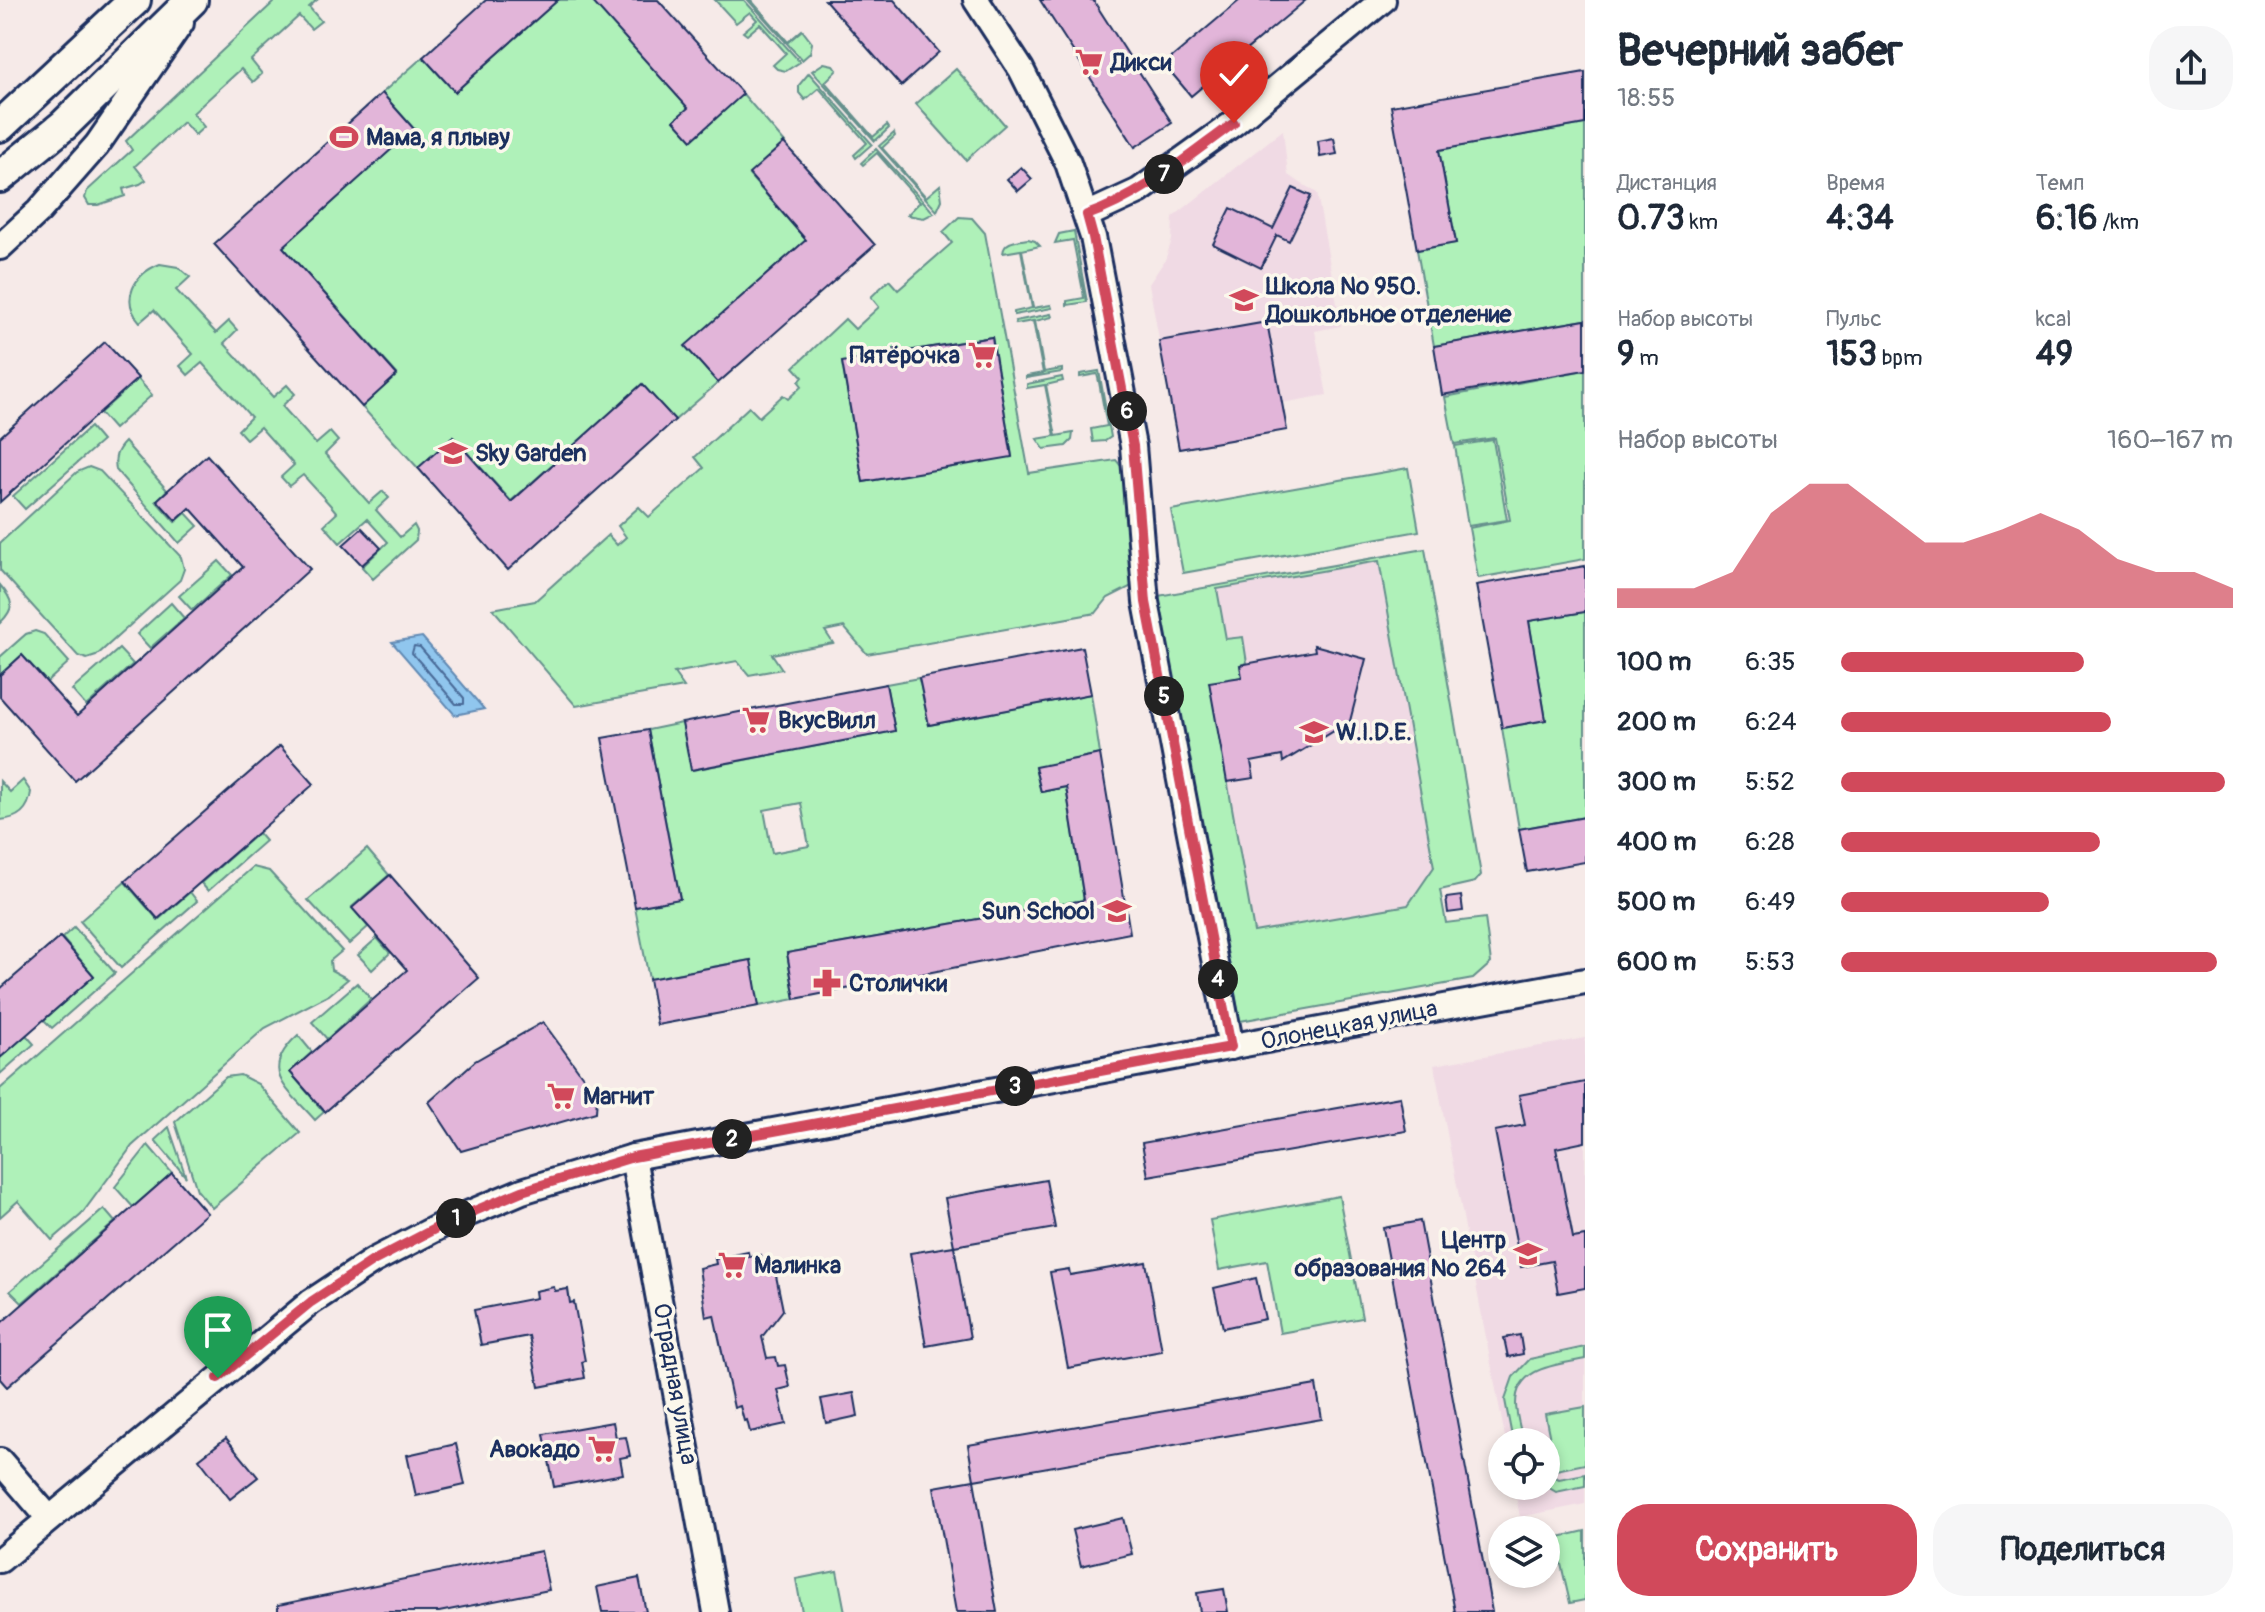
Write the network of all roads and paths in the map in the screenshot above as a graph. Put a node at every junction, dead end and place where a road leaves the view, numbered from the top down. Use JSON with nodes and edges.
{"nodes":[{"id":1,"x":135,"y":0,"type":"edge"},
{"id":2,"x":195,"y":0,"type":"edge"},
{"id":3,"x":976,"y":0,"type":"edge"},
{"id":4,"x":1383,"y":0,"type":"edge"},
{"id":5,"x":0,"y":126,"type":"edge"},
{"id":6,"x":0,"y":177,"type":"edge"},
{"id":7,"x":1087,"y":215,"type":"junction"},
{"id":8,"x":0,"y":247,"type":"edge"},
{"id":9,"x":1585,"y":981,"type":"edge"},
{"id":10,"x":1231,"y":1047,"type":"junction"},
{"id":11,"x":633,"y":1157,"type":"junction"},
{"id":12,"x":0,"y":1461,"type":"edge"},
{"id":13,"x":49,"y":1518,"type":"junction"},
{"id":14,"x":0,"y":1560,"type":"edge"},
{"id":15,"x":716,"y":1612,"type":"edge"}],
"edges":[{"from":1,"to":5,"type":"main road"},
{"from":2,"to":6,"type":"main road"},
{"from":2,"to":8,"type":"street"},
{"from":3,"to":7,"type":"street"},
{"from":4,"to":7,"type":"street"},
{"from":7,"to":10,"type":"street"},
{"from":9,"to":10,"type":"street","name":"Олонецкая улица"},
{"from":10,"to":11,"type":"street","name":"Олонецкая улица"},
{"from":11,"to":13,"type":"street","name":"Олонецкая улица"},
{"from":11,"to":15,"type":"street","name":"Отрадная улица"},
{"from":12,"to":13,"type":"street"},
{"from":13,"to":14,"type":"street","name":"Олонецкая улица"}]}
